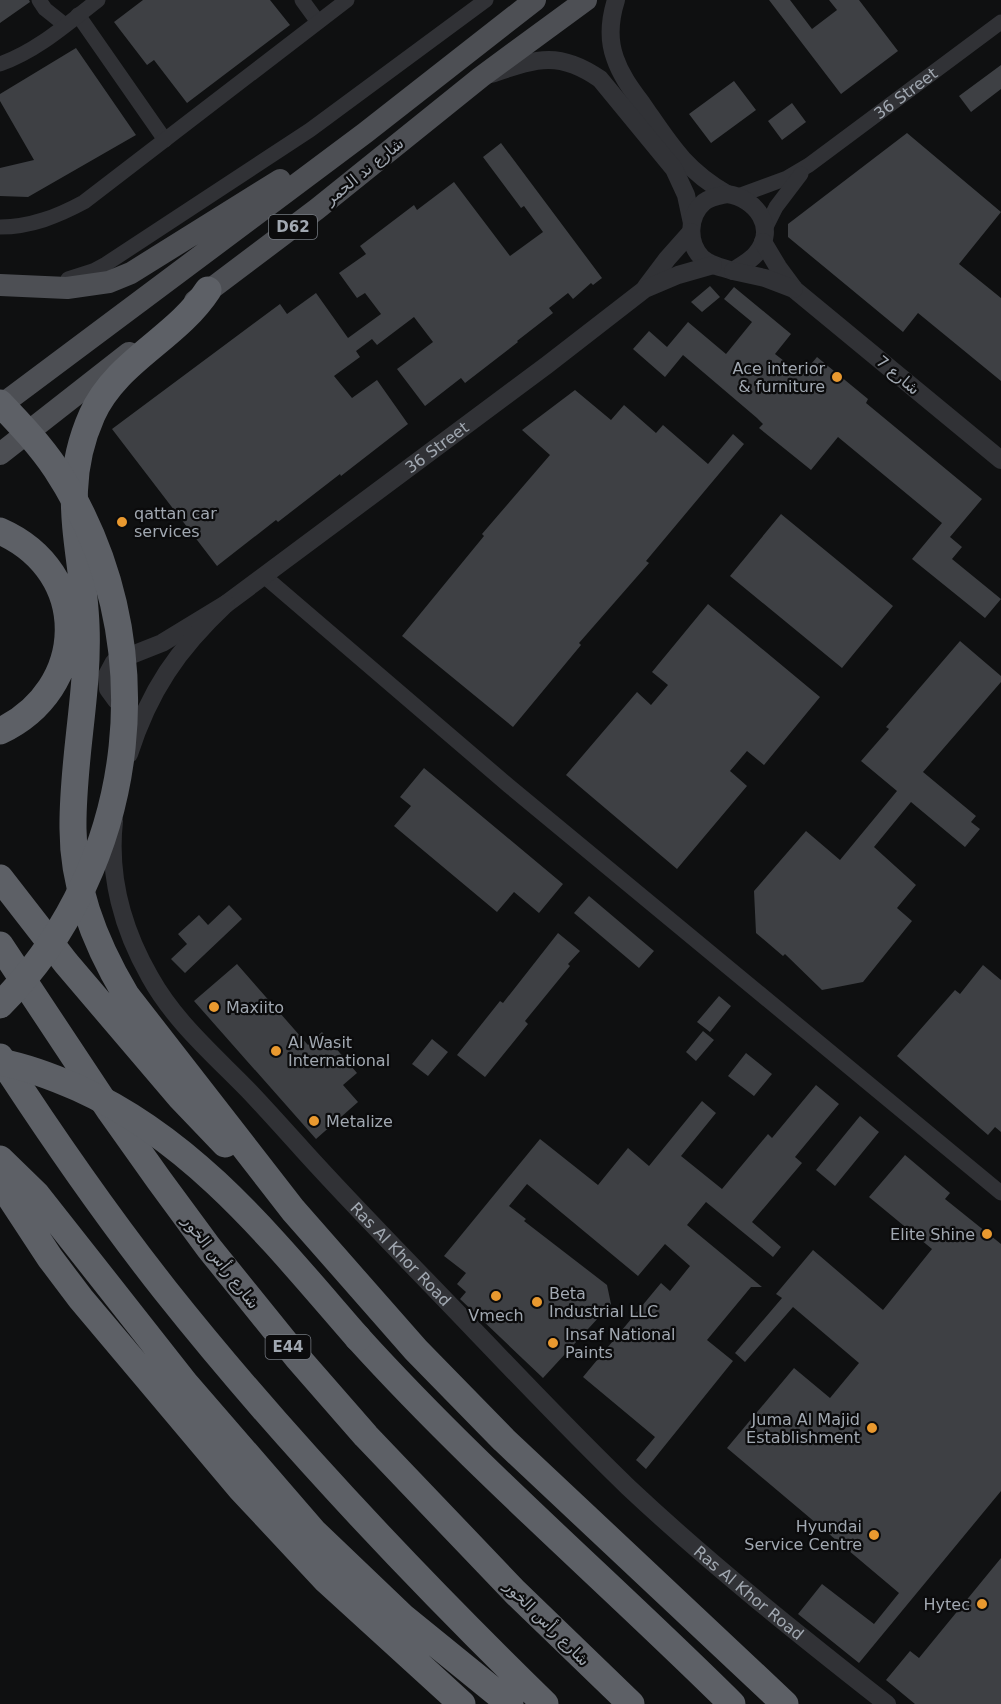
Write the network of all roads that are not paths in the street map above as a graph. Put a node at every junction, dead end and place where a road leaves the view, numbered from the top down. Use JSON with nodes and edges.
{"nodes":[{"id":1,"x":98,"y":0,"type":"edge"},
{"id":2,"x":302,"y":0,"type":"edge"},
{"id":3,"x":347,"y":0,"type":"edge"},
{"id":4,"x":486,"y":0,"type":"edge"},
{"id":5,"x":535,"y":0,"type":"edge"},
{"id":6,"x":586,"y":0,"type":"edge"},
{"id":7,"x":616,"y":0,"type":"edge"},
{"id":8,"x":47,"y":3,"type":"edge"},
{"id":9,"x":78,"y":15,"type":"junction"},
{"id":10,"x":318,"y":22,"type":"junction"},
{"id":11,"x":1001,"y":22,"type":"edge"},
{"id":12,"x":65,"y":25,"type":"junction"},
{"id":13,"x":0,"y":64,"type":"edge"},
{"id":14,"x":481,"y":77,"type":"junction"},
{"id":15,"x":365,"y":133,"type":"junction"},
{"id":16,"x":165,"y":140,"type":"junction"},
{"id":17,"x":809,"y":165,"type":"junction"},
{"id":18,"x":733,"y":195,"type":"junction"},
{"id":19,"x":0,"y":227,"type":"edge"},
{"id":20,"x":691,"y":228,"type":"junction"},
{"id":21,"x":764,"y":237,"type":"junction"},
{"id":22,"x":714,"y":265,"type":"junction"},
{"id":23,"x":733,"y":271,"type":"junction"},
{"id":24,"x":10,"y":285,"type":"edge"},
{"id":25,"x":645,"y":288,"type":"junction"},
{"id":26,"x":208,"y":290,"type":"junction"},
{"id":27,"x":795,"y":290,"type":"junction"},
{"id":28,"x":0,"y":405,"type":"edge"},
{"id":29,"x":0,"y":454,"type":"edge"},
{"id":30,"x":1001,"y":460,"type":"edge"},
{"id":31,"x":0,"y":531,"type":"edge"},
{"id":32,"x":264,"y":576,"type":"junction"},
{"id":33,"x":226,"y":604,"type":"junction"},
{"id":34,"x":149,"y":700,"type":"junction"},
{"id":35,"x":0,"y":731,"type":"edge"},
{"id":36,"x":0,"y":878,"type":"edge"},
{"id":37,"x":0,"y":945,"type":"edge"},
{"id":38,"x":0,"y":1005,"type":"edge"},
{"id":39,"x":0,"y":1057,"type":"edge"},
{"id":40,"x":0,"y":1062,"type":"edge"},
{"id":41,"x":0,"y":1160,"type":"edge"},
{"id":42,"x":0,"y":1182,"type":"edge"},
{"id":43,"x":1001,"y":1193,"type":"edge"},
{"id":44,"x":293,"y":1210,"type":"junction"},
{"id":45,"x":462,"y":1704,"type":"edge"},
{"id":46,"x":510,"y":1704,"type":"edge"},
{"id":47,"x":545,"y":1704,"type":"edge"},
{"id":48,"x":631,"y":1704,"type":"edge"},
{"id":49,"x":732,"y":1704,"type":"edge"},
{"id":50,"x":785,"y":1704,"type":"edge"},
{"id":51,"x":887,"y":1704,"type":"edge"}],
"edges":[{"from":1,"to":9,"type":"street"},
{"from":2,"to":10,"type":"street"},
{"from":3,"to":10,"type":"street"},
{"from":4,"to":24,"type":"street"},
{"from":5,"to":15,"type":"main road","name":"شارع ند الحمر","number":"D62"},
{"from":6,"to":14,"type":"main road","name":"شارع ند الحمر","number":"D62"},
{"from":7,"to":18,"type":"street"},
{"from":8,"to":12,"type":"street"},
{"from":9,"to":12,"type":"street"},
{"from":9,"to":16,"type":"street"},
{"from":10,"to":16,"type":"street"},
{"from":11,"to":17,"type":"street","name":"36 Street"},
{"from":12,"to":13,"type":"street"},
{"from":14,"to":20,"type":"street"},
{"from":14,"to":26,"type":"main road","name":"شارع ند الحمر","number":"D62"},
{"from":15,"to":24,"type":"main road"},
{"from":15,"to":28,"type":"main road","name":"شارع ند الحمر","number":"D62"},
{"from":16,"to":19,"type":"street"},
{"from":17,"to":18,"type":"street","name":"36 Street"},
{"from":17,"to":21,"type":"street","name":"36 Street"},
{"from":18,"to":20,"type":"street"},
{"from":18,"to":21,"type":"street"},
{"from":20,"to":22,"type":"street"},
{"from":20,"to":25,"type":"street","name":"36 Street"},
{"from":21,"to":23,"type":"street"},
{"from":21,"to":27,"type":"street","name":"شارع 7"},
{"from":22,"to":23,"type":"street"},
{"from":22,"to":25,"type":"street","name":"36 Street"},
{"from":23,"to":27,"type":"street","name":"شارع 7"},
{"from":25,"to":32,"type":"street","name":"36 Street"},
{"from":26,"to":29,"type":"main road","name":"شارع ند الحمر","number":"D62"},
{"from":26,"to":44,"type":"highway"},
{"from":27,"to":30,"type":"street","name":"شارع 7"},
{"from":28,"to":38,"type":"highway","bridge":true},
{"from":31,"to":35,"type":"highway"},
{"from":32,"to":33,"type":"street","name":"36 Street"},
{"from":32,"to":43,"type":"street"},
{"from":33,"to":34,"type":"street","name":"Ras Al Khor Road"},
{"from":33,"to":34,"type":"street"},
{"from":34,"to":51,"type":"street","name":"Ras Al Khor Road"},
{"from":36,"to":44,"type":"highway"},
{"from":37,"to":48,"type":"highway","name":"شارع رأس الخور","number":"E44"},
{"from":39,"to":47,"type":"highway"},
{"from":40,"to":49,"type":"highway","bridge":true},
{"from":41,"to":46,"type":"highway"},
{"from":42,"to":45,"type":"highway"},
{"from":44,"to":50,"type":"highway"}]}
